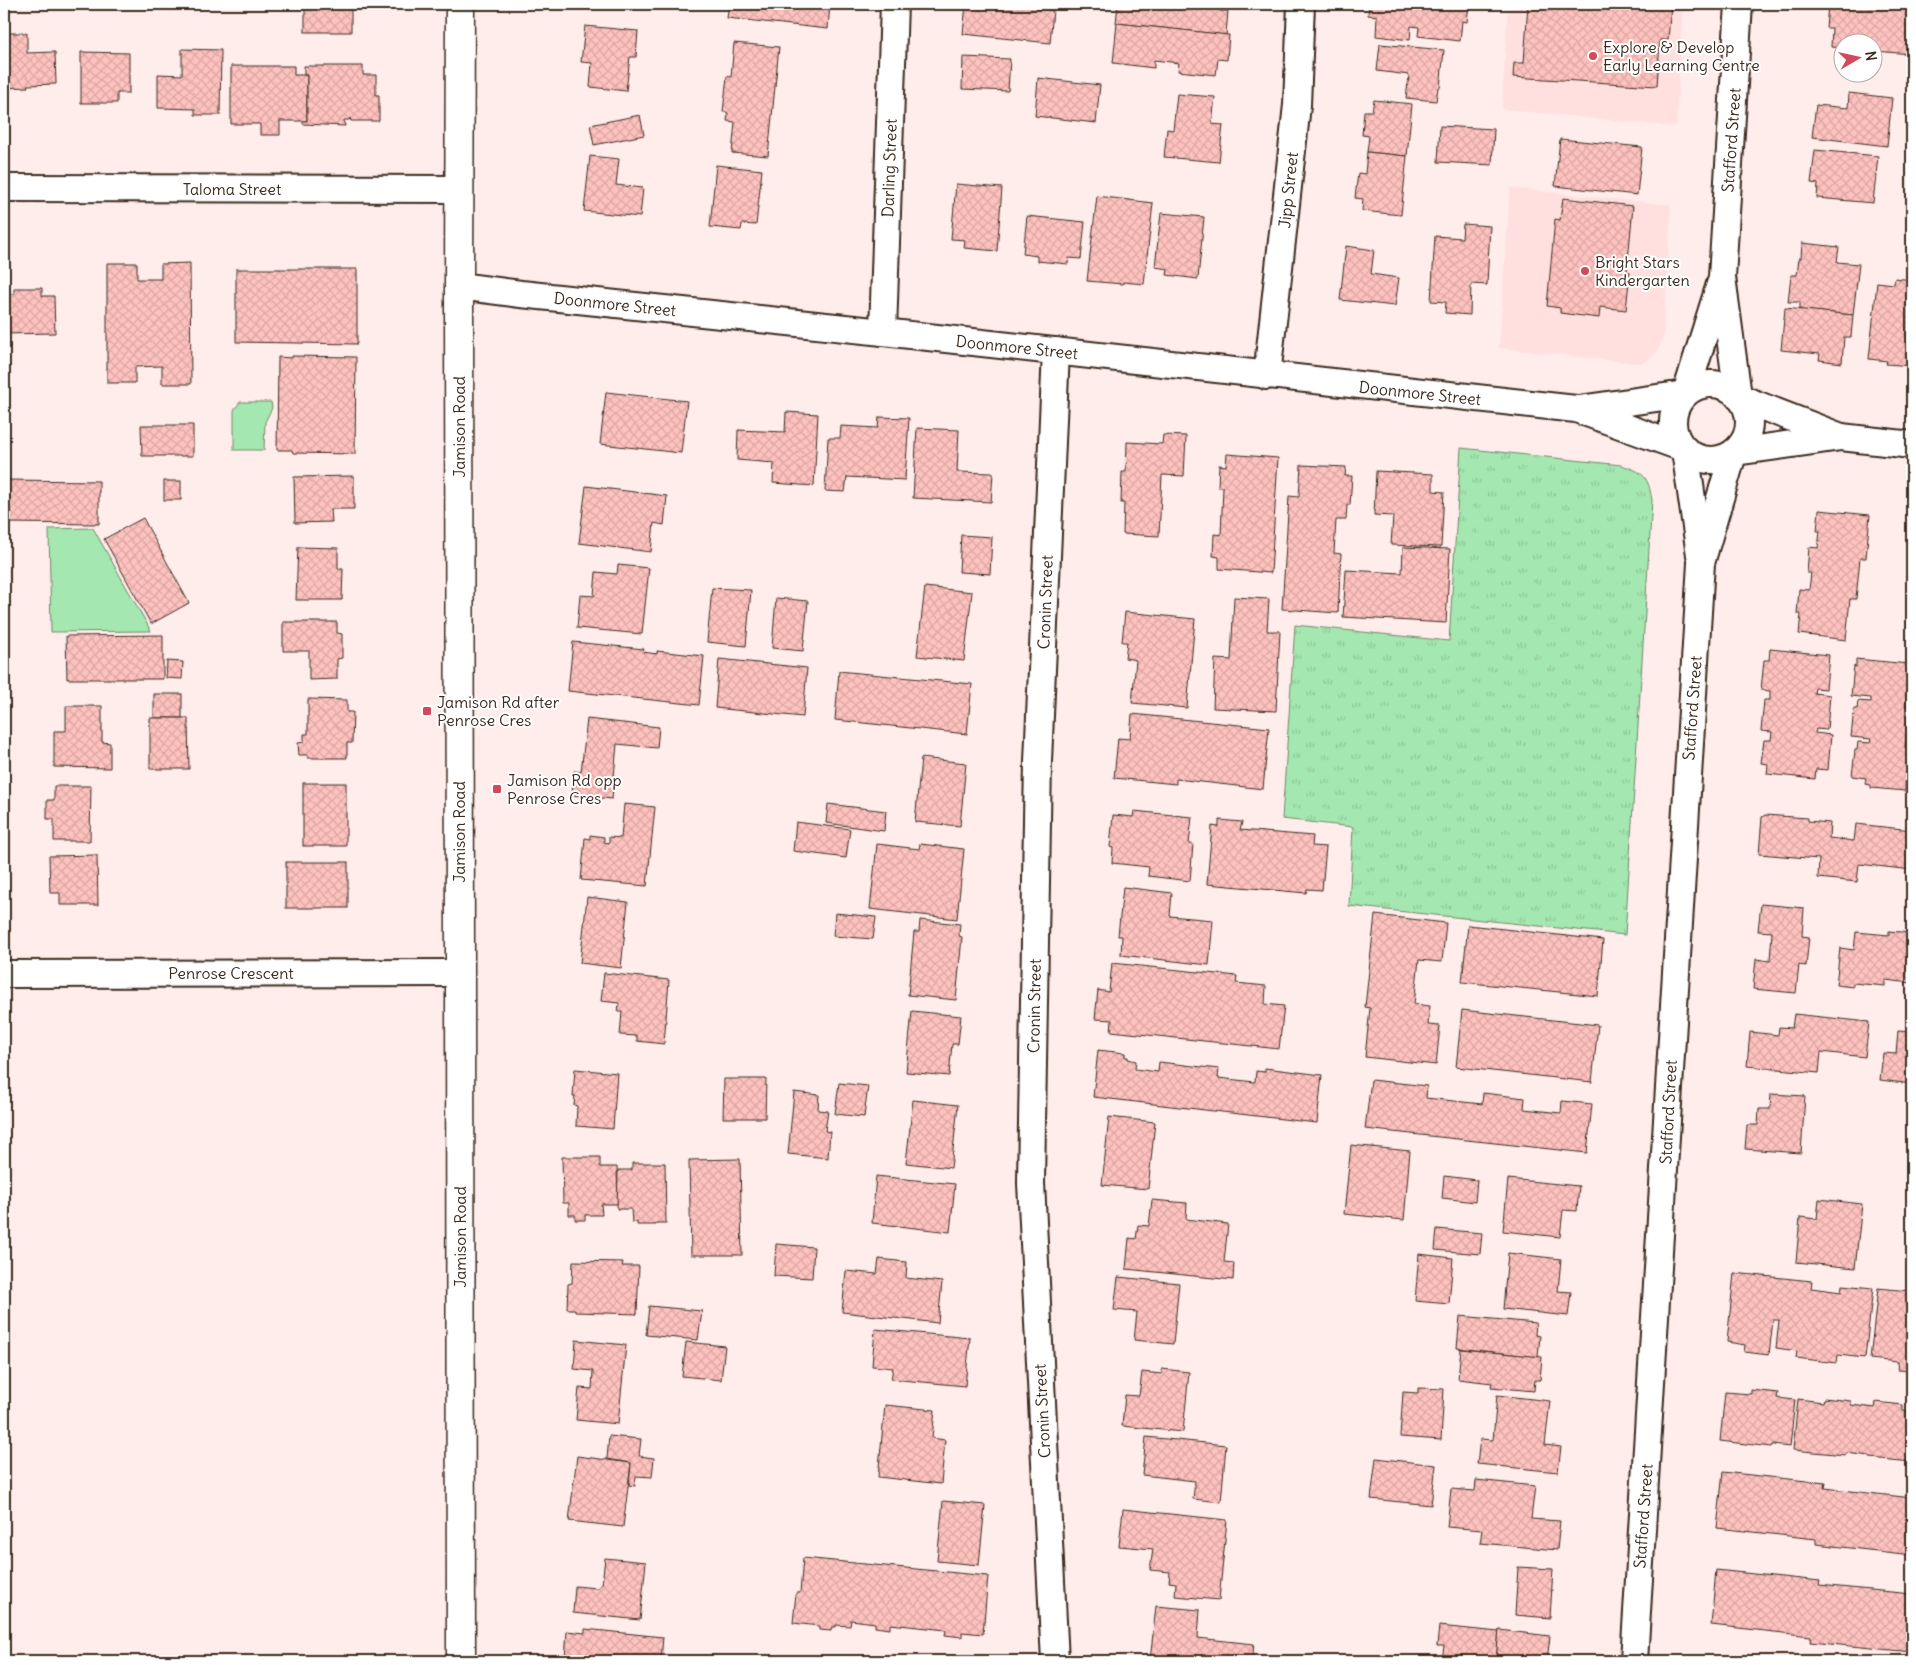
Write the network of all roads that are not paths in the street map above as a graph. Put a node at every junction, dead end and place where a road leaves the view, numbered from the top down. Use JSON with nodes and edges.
{"nodes":[{"id":1,"x":460,"y":4,"type":"edge"},
{"id":2,"x":894,"y":4,"type":"edge"},
{"id":3,"x":1301,"y":4,"type":"edge"},
{"id":4,"x":1739,"y":4,"type":"edge"},
{"id":5,"x":4,"y":188,"type":"edge"},
{"id":6,"x":460,"y":189,"type":"junction"},
{"id":7,"x":1722,"y":276,"type":"junction"},
{"id":8,"x":459,"y":286,"type":"junction"},
{"id":9,"x":883,"y":332,"type":"junction"},
{"id":10,"x":1056,"y":352,"type":"junction"},
{"id":11,"x":1267,"y":376,"type":"junction"},
{"id":12,"x":1686,"y":394,"type":"junction"},
{"id":13,"x":1739,"y":397,"type":"junction"},
{"id":14,"x":1576,"y":409,"type":"junction"},
{"id":15,"x":1841,"y":437,"type":"junction"},
{"id":16,"x":1912,"y":445,"type":"edge"},
{"id":17,"x":1684,"y":449,"type":"junction"},
{"id":18,"x":1734,"y":453,"type":"junction"},
{"id":19,"x":1701,"y":563,"type":"junction"},
{"id":20,"x":459,"y":973,"type":"junction"},
{"id":21,"x":4,"y":974,"type":"edge"},
{"id":22,"x":461,"y":1661,"type":"edge"},
{"id":23,"x":1055,"y":1661,"type":"edge"},
{"id":24,"x":1634,"y":1661,"type":"edge"}],
"edges":[{"from":1,"to":6,"type":"main road","name":"Jamison Road"},
{"from":2,"to":9,"type":"street","name":"Darling Street"},
{"from":3,"to":11,"type":"street","name":"Jipp Street"},
{"from":4,"to":7,"type":"street","name":"Stafford Street"},
{"from":5,"to":6,"type":"street","name":"Taloma Street"},
{"from":6,"to":8,"type":"main road","name":"Jamison Road"},
{"from":7,"to":12,"type":"street","name":"Stafford Street"},
{"from":7,"to":13,"type":"street","name":"Stafford Street"},
{"from":8,"to":9,"type":"street","name":"Doonmore Street"},
{"from":8,"to":20,"type":"main road","name":"Jamison Road"},
{"from":9,"to":10,"type":"street","name":"Doonmore Street"},
{"from":10,"to":11,"type":"street","name":"Doonmore Street"},
{"from":10,"to":23,"type":"street","name":"Cronin Street"},
{"from":11,"to":14,"type":"street","name":"Doonmore Street"},
{"from":12,"to":13,"type":"street"},
{"from":12,"to":14,"type":"street","name":"Doonmore Street"},
{"from":12,"to":17,"type":"street"},
{"from":13,"to":15,"type":"street"},
{"from":13,"to":18,"type":"street"},
{"from":14,"to":17,"type":"street","name":"Doonmore Street"},
{"from":15,"to":16,"type":"street"},
{"from":15,"to":18,"type":"street"},
{"from":17,"to":18,"type":"street"},
{"from":17,"to":19,"type":"street","name":"Stafford Street"},
{"from":18,"to":19,"type":"street","name":"Stafford Street"},
{"from":19,"to":24,"type":"street","name":"Stafford Street"},
{"from":20,"to":21,"type":"street","name":"Penrose Crescent"},
{"from":20,"to":22,"type":"main road","name":"Jamison Road"}]}
